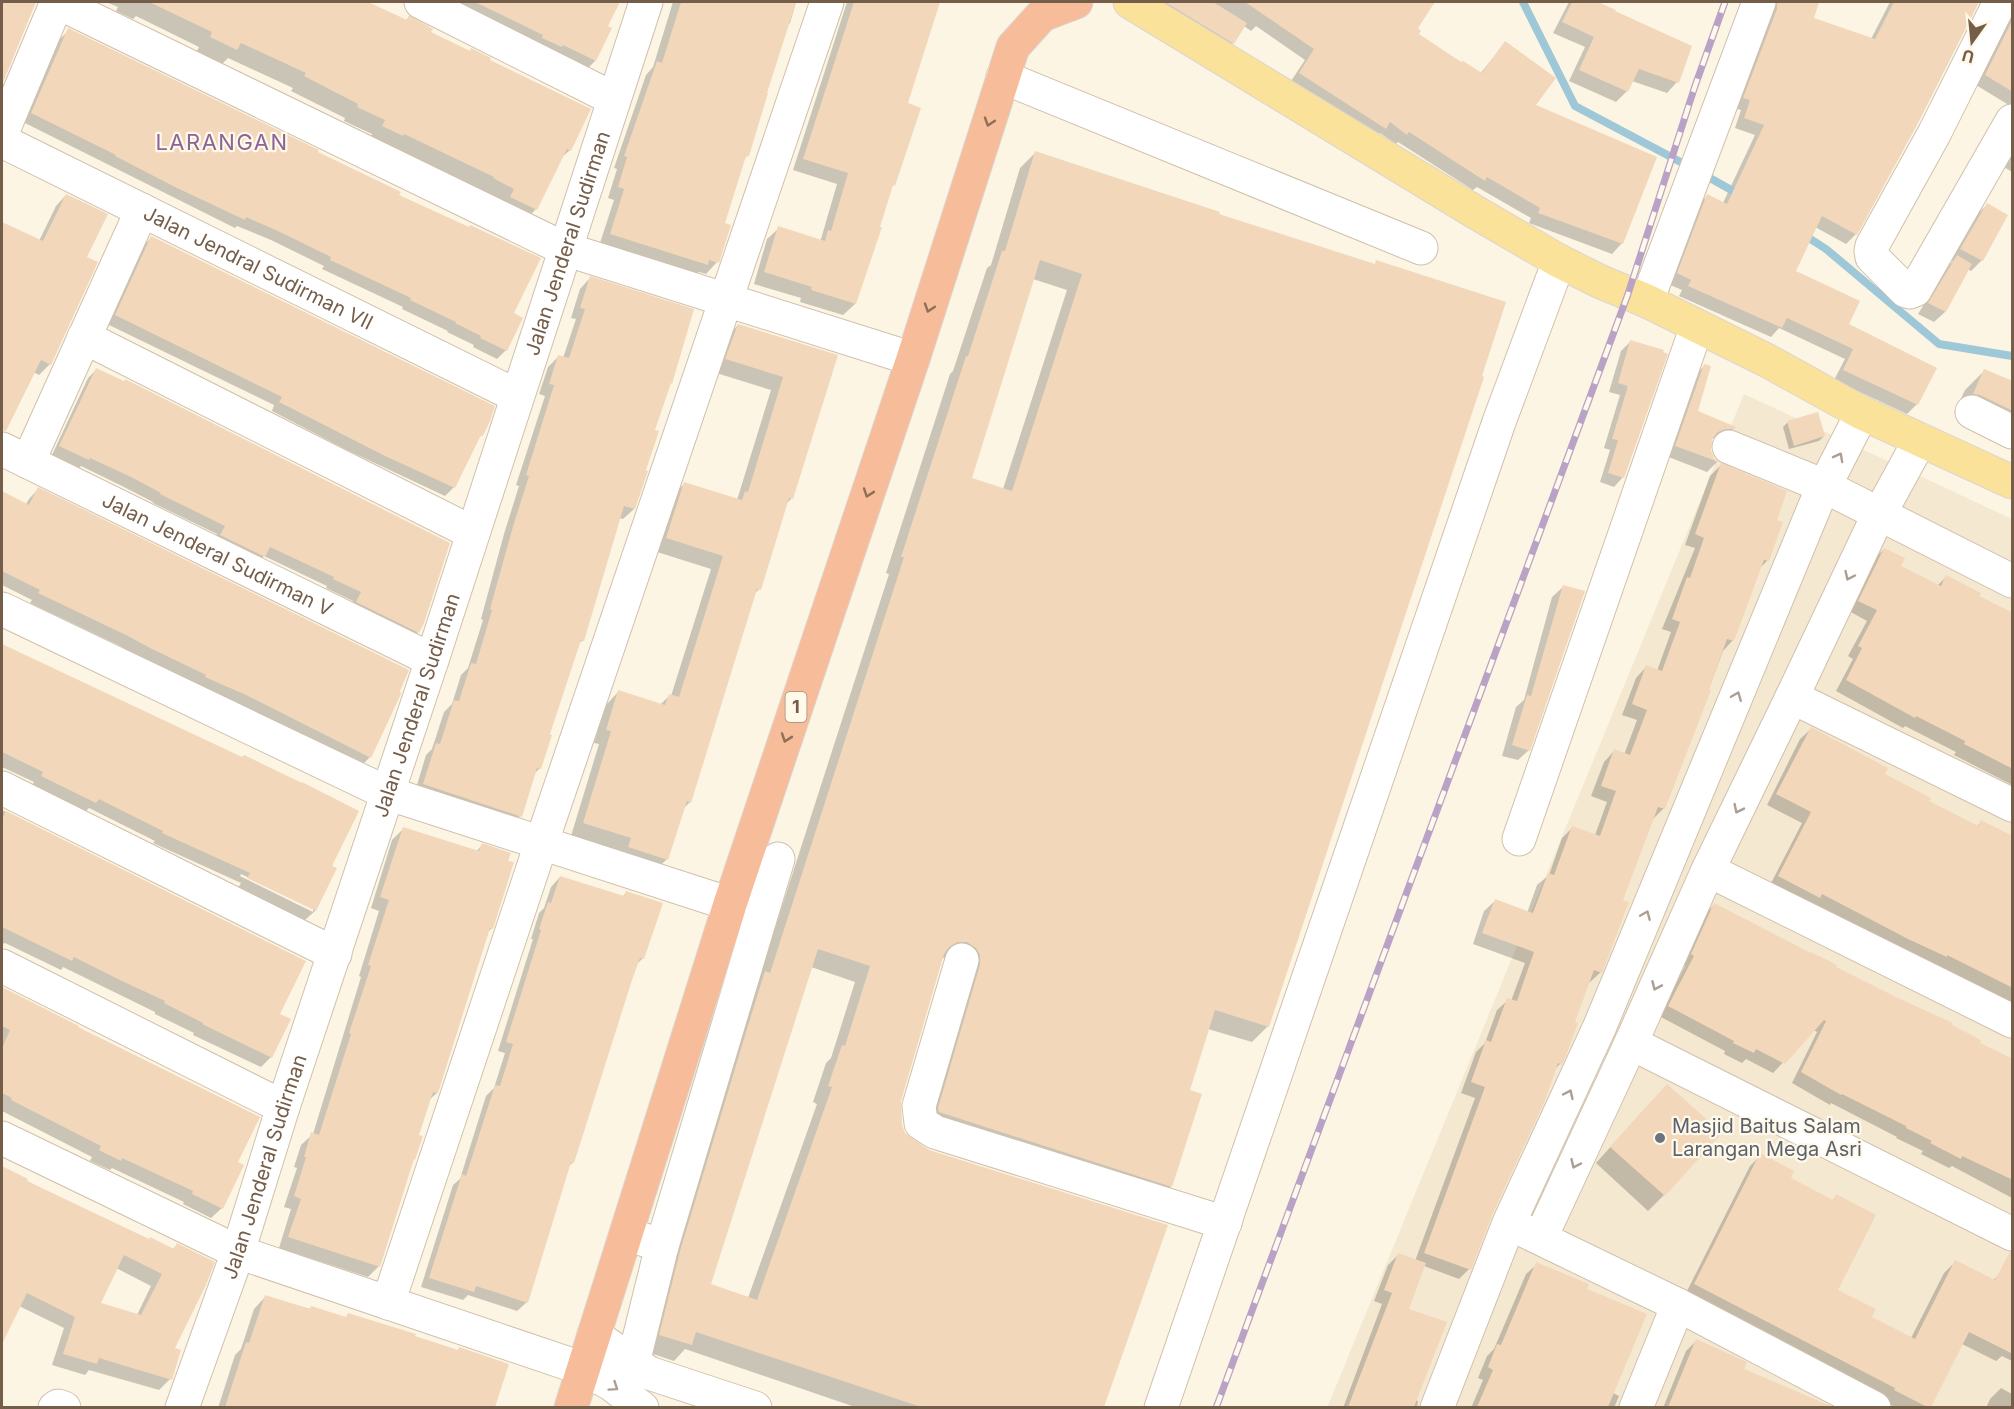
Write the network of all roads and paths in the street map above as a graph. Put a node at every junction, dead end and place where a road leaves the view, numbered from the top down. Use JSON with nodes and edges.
{"nodes":[{"id":1,"x":57,"y":2,"type":"edge"},
{"id":2,"x":421,"y":2,"type":"edge"},
{"id":3,"x":646,"y":2,"type":"edge"},
{"id":4,"x":827,"y":2,"type":"edge"},
{"id":5,"x":1019,"y":2,"type":"edge"},
{"id":6,"x":1076,"y":2,"type":"edge"},
{"id":7,"x":1130,"y":2,"type":"edge"},
{"id":8,"x":1759,"y":2,"type":"edge"},
{"id":9,"x":2000,"y":2,"type":"edge"},
{"id":10,"x":1008,"y":62,"type":"junction"},
{"id":11,"x":614,"y":99,"type":"junction"},
{"id":12,"x":2013,"y":122,"type":"edge"},
{"id":13,"x":2,"y":133,"type":"edge"},
{"id":14,"x":2,"y":141,"type":"edge"},
{"id":15,"x":142,"y":210,"type":"junction"},
{"id":16,"x":1421,"y":248,"type":"dead end"},
{"id":17,"x":566,"y":249,"type":"junction"},
{"id":18,"x":1559,"y":261,"type":"junction"},
{"id":19,"x":725,"y":299,"type":"junction"},
{"id":20,"x":1647,"y":301,"type":"junction"},
{"id":21,"x":1697,"y":326,"type":"junction"},
{"id":22,"x":84,"y":337,"type":"junction"},
{"id":23,"x":913,"y":359,"type":"junction"},
{"id":24,"x":517,"y":396,"type":"junction"},
{"id":25,"x":1972,"y":412,"type":"dead end"},
{"id":26,"x":1862,"y":413,"type":"junction"},
{"id":27,"x":2013,"y":432,"type":"edge"},
{"id":28,"x":1920,"y":440,"type":"junction"},
{"id":29,"x":1728,"y":447,"type":"dead end"},
{"id":30,"x":15,"y":456,"type":"edge"},
{"id":31,"x":2013,"y":482,"type":"edge"},
{"id":32,"x":1824,"y":486,"type":"junction"},
{"id":33,"x":1880,"y":513,"type":"junction"},
{"id":34,"x":473,"y":533,"type":"junction"},
{"id":35,"x":2013,"y":581,"type":"edge"},
{"id":36,"x":2,"y":609,"type":"edge"},
{"id":37,"x":432,"y":660,"type":"junction"},
{"id":38,"x":1792,"y":697,"type":"junction"},
{"id":39,"x":1719,"y":741,"type":"junction"},
{"id":40,"x":1761,"y":763,"type":"junction"},
{"id":41,"x":2,"y":788,"type":"edge"},
{"id":42,"x":387,"y":793,"type":"junction"},
{"id":43,"x":2013,"y":805,"type":"edge"},
{"id":44,"x":1519,"y":838,"type":"dead end"},
{"id":45,"x":542,"y":842,"type":"junction"},
{"id":46,"x":778,"y":859,"type":"dead end"},
{"id":47,"x":1708,"y":870,"type":"junction"},
{"id":48,"x":730,"y":904,"type":"junction"},
{"id":49,"x":334,"y":954,"type":"junction"},
{"id":50,"x":962,"y":960,"type":"dead end"},
{"id":51,"x":2,"y":966,"type":"edge"},
{"id":52,"x":2013,"y":1021,"type":"edge"},
{"id":53,"x":1631,"y":1043,"type":"junction"},
{"id":54,"x":283,"y":1107,"type":"junction"},
{"id":55,"x":2,"y":1138,"type":"edge"},
{"id":56,"x":1225,"y":1223,"type":"junction"},
{"id":57,"x":1509,"y":1223,"type":"junction"},
{"id":58,"x":626,"y":1234,"type":"junction"},
{"id":59,"x":2013,"y":1234,"type":"edge"},
{"id":60,"x":1541,"y":1237,"type":"junction"},
{"id":61,"x":662,"y":1246,"type":"junction"},
{"id":62,"x":238,"y":1252,"type":"junction"},
{"id":63,"x":388,"y":1303,"type":"junction"},
{"id":64,"x":1678,"y":1305,"type":"junction"},
{"id":65,"x":594,"y":1335,"type":"junction"},
{"id":66,"x":633,"y":1363,"type":"junction"},
{"id":67,"x":584,"y":1370,"type":"junction"},
{"id":68,"x":1824,"y":1396,"type":"edge"},
{"id":69,"x":55,"y":1407,"type":"edge"},
{"id":70,"x":64,"y":1407,"type":"edge"},
{"id":71,"x":182,"y":1407,"type":"edge"},
{"id":72,"x":571,"y":1407,"type":"edge"},
{"id":73,"x":642,"y":1407,"type":"edge"},
{"id":74,"x":755,"y":1407,"type":"edge"},
{"id":75,"x":1161,"y":1407,"type":"edge"},
{"id":76,"x":1437,"y":1407,"type":"edge"},
{"id":77,"x":1636,"y":1407,"type":"edge"},
{"id":78,"x":1874,"y":1407,"type":"edge"}],
"edges":[{"from":1,"to":13,"type":"street"},
{"from":1,"to":17,"type":"street"},
{"from":2,"to":11,"type":"street"},
{"from":3,"to":11,"type":"street","name":"Jalan Jenderal Sudirman"},
{"from":4,"to":19,"type":"street"},
{"from":5,"to":10,"type":"highway","number":"1"},
{"from":6,"to":10,"type":"highway"},
{"from":7,"to":18,"type":"main road"},
{"from":8,"to":20,"type":"street"},
{"from":9,"to":12,"type":"street"},
{"from":10,"to":16,"type":"street"},
{"from":10,"to":23,"type":"highway","number":"1","one_way":true},
{"from":11,"to":17,"type":"street","name":"Jalan Jenderal Sudirman"},
{"from":14,"to":15,"type":"street","name":"Jalan Jendral Sudirman VII"},
{"from":15,"to":22,"type":"street"},
{"from":15,"to":24,"type":"street","name":"Jalan Jendral Sudirman VII"},
{"from":17,"to":19,"type":"street"},
{"from":17,"to":24,"type":"street","name":"Jalan Jenderal Sudirman"},
{"from":18,"to":20,"type":"main road"},
{"from":18,"to":56,"type":"street"},
{"from":19,"to":23,"type":"street"},
{"from":19,"to":45,"type":"street"},
{"from":20,"to":21,"type":"main road"},
{"from":21,"to":26,"type":"main road"},
{"from":21,"to":44,"type":"street"},
{"from":22,"to":30,"type":"street"},
{"from":22,"to":34,"type":"street"},
{"from":23,"to":48,"type":"highway","number":"1","one_way":true},
{"from":24,"to":34,"type":"street","name":"Jalan Jenderal Sudirman"},
{"from":25,"to":27,"type":"street"},
{"from":26,"to":28,"type":"main road"},
{"from":32,"to":26,"type":"street","one_way":true},
{"from":28,"to":31,"type":"main road"},
{"from":28,"to":33,"type":"street"},
{"from":29,"to":32,"type":"street"},
{"from":30,"to":37,"type":"street","name":"Jalan Jenderal Sudirman V"},
{"from":32,"to":33,"type":"street"},
{"from":39,"to":32,"type":"street","one_way":true},
{"from":33,"to":35,"type":"street"},
{"from":33,"to":38,"type":"street","one_way":true},
{"from":34,"to":37,"type":"street","name":"Jalan Jenderal Sudirman"},
{"from":36,"to":42,"type":"street"},
{"from":37,"to":42,"type":"street","name":"Jalan Jenderal Sudirman"},
{"from":38,"to":40,"type":"street"},
{"from":38,"to":43,"type":"street"},
{"from":39,"to":40,"type":"street"},
{"from":57,"to":39,"type":"street","one_way":true},
{"from":40,"to":47,"type":"street","one_way":true},
{"from":41,"to":49,"type":"street"},
{"from":42,"to":45,"type":"street"},
{"from":42,"to":49,"type":"street","name":"Jalan Jenderal Sudirman"},
{"from":45,"to":48,"type":"street"},
{"from":45,"to":63,"type":"street"},
{"from":46,"to":61,"type":"street"},
{"from":47,"to":52,"type":"street"},
{"from":47,"to":53,"type":"street","one_way":true},
{"from":48,"to":58,"type":"highway","number":"1"},
{"from":49,"to":54,"type":"street","name":"Jalan Jenderal Sudirman"},
{"from":50,"to":56,"type":"street"},
{"from":51,"to":54,"type":"street"},
{"from":53,"to":59,"type":"street"},
{"from":53,"to":60,"type":"street","one_way":true},
{"from":54,"to":62,"type":"street","name":"Jalan Jenderal Sudirman"},
{"from":55,"to":62,"type":"street"},
{"from":56,"to":75,"type":"street"},
{"from":57,"to":60,"type":"street"},
{"from":57,"to":76,"type":"street"},
{"from":58,"to":61,"type":"street"},
{"from":58,"to":65,"type":"highway","number":"1"},
{"from":60,"to":64,"type":"street"},
{"from":61,"to":66,"type":"street"},
{"from":62,"to":63,"type":"street"},
{"from":62,"to":71,"type":"street","name":"Jalan Jenderal Sudirman"},
{"from":63,"to":67,"type":"street"},
{"from":64,"to":68,"type":"street"},
{"from":64,"to":77,"type":"street"},
{"from":65,"to":66,"type":"street"},
{"from":65,"to":67,"type":"highway","number":"1"},
{"from":66,"to":74,"type":"street"},
{"from":67,"to":72,"type":"highway","number":"1"},
{"from":67,"to":73,"type":"street","one_way":true},
{"from":68,"to":78,"type":"street"},
{"from":69,"to":70,"type":"street"}]}
